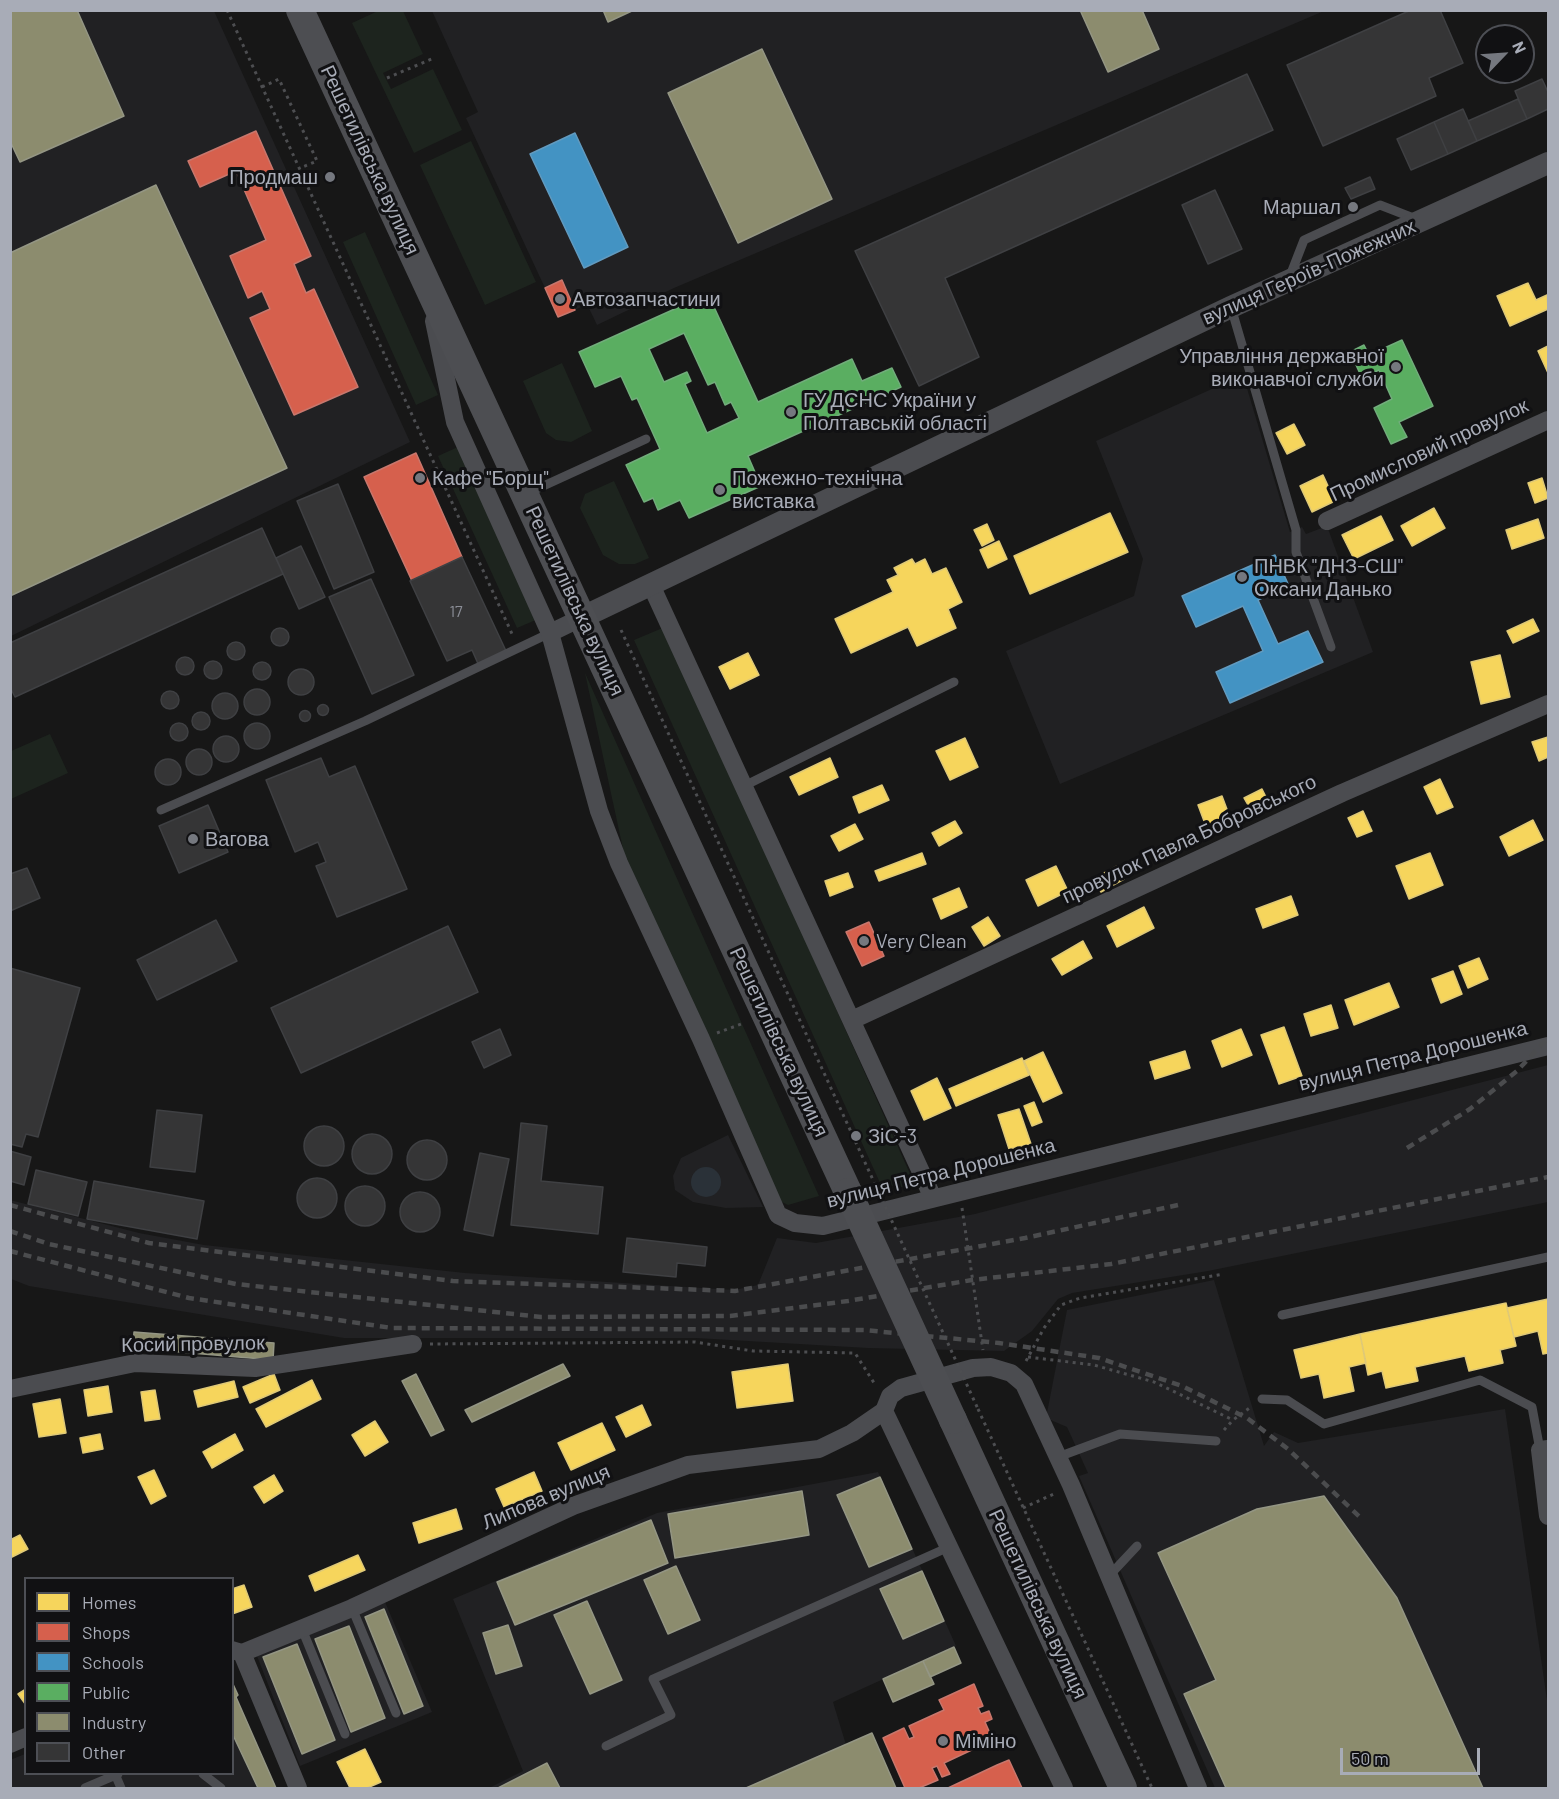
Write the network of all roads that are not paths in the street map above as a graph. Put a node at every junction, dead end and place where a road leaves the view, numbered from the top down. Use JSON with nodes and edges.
{"nodes":[{"id":1,"x":300,"y":10,"type":"edge"},
{"id":2,"x":1548,"y":163,"type":"edge"},
{"id":3,"x":1420,"y":221,"type":"junction"},
{"id":4,"x":425,"y":278,"type":"junction"},
{"id":5,"x":1288,"y":281,"type":"junction"},
{"id":6,"x":1231,"y":307,"type":"junction"},
{"id":7,"x":1548,"y":420,"type":"edge"},
{"id":8,"x":646,"y":439,"type":"dead end"},
{"id":9,"x":526,"y":495,"type":"junction"},
{"id":10,"x":1328,"y":521,"type":"dead end"},
{"id":11,"x":651,"y":585,"type":"junction"},
{"id":12,"x":583,"y":617,"type":"junction"},
{"id":13,"x":550,"y":633,"type":"junction"},
{"id":14,"x":1331,"y":647,"type":"dead end"},
{"id":15,"x":954,"y":682,"type":"dead end"},
{"id":16,"x":1548,"y":704,"type":"edge"},
{"id":17,"x":744,"y":786,"type":"junction"},
{"id":18,"x":161,"y":810,"type":"dead end"},
{"id":19,"x":852,"y":1020,"type":"junction"},
{"id":20,"x":1548,"y":1046,"type":"edge"},
{"id":21,"x":933,"y":1198,"type":"junction"},
{"id":22,"x":1548,"y":1257,"type":"edge"},
{"id":23,"x":1282,"y":1315,"type":"dead end"},
{"id":24,"x":413,"y":1344,"type":"road end"},
{"id":25,"x":10,"y":1389,"type":"edge"},
{"id":26,"x":1262,"y":1399,"type":"road end"},
{"id":27,"x":884,"y":1411,"type":"junction"},
{"id":28,"x":1216,"y":1441,"type":"road end"},
{"id":29,"x":1544,"y":1449,"type":"edge"},
{"id":30,"x":1058,"y":1457,"type":"junction"},
{"id":31,"x":1548,"y":1516,"type":"edge"},
{"id":32,"x":1137,"y":1546,"type":"dead end"},
{"id":33,"x":949,"y":1547,"type":"junction"},
{"id":34,"x":1107,"y":1577,"type":"junction"},
{"id":35,"x":352,"y":1608,"type":"junction"},
{"id":36,"x":302,"y":1629,"type":"junction"},
{"id":37,"x":237,"y":1651,"type":"edge"},
{"id":38,"x":396,"y":1713,"type":"dead end"},
{"id":39,"x":345,"y":1734,"type":"dead end"},
{"id":40,"x":606,"y":1746,"type":"dead end"},
{"id":41,"x":114,"y":1775,"type":"edge"},
{"id":42,"x":205,"y":1775,"type":"edge"},
{"id":43,"x":85,"y":1788,"type":"edge"},
{"id":44,"x":221,"y":1788,"type":"edge"},
{"id":45,"x":298,"y":1788,"type":"edge"},
{"id":46,"x":1064,"y":1788,"type":"edge"},
{"id":47,"x":1123,"y":1788,"type":"edge"},
{"id":48,"x":1198,"y":1788,"type":"edge"}],
"edges":[{"from":1,"to":4,"type":"main road","name":"Решетилівська вулиця"},
{"from":2,"to":3,"type":"street","name":"вулиця Героїв-Пожежних"},
{"from":3,"to":5,"type":"street","name":"вулиця Героїв-Пожежних"},
{"from":3,"to":5,"type":"lane"},
{"from":4,"to":9,"type":"main road","name":"Решетилівська вулиця"},
{"from":4,"to":13,"type":"street","name":"вулиця Петра Дорошенка"},
{"from":5,"to":6,"type":"street","name":"вулиця Героїв-Пожежних"},
{"from":6,"to":11,"type":"street","name":"вулиця Героїв-Пожежних"},
{"from":6,"to":14,"type":"lane"},
{"from":7,"to":10,"type":"street","name":"Промисловий провулок"},
{"from":8,"to":9,"type":"lane"},
{"from":9,"to":12,"type":"main road","name":"Решетилівська вулиця"},
{"from":11,"to":12,"type":"street","name":"вулиця Героїв-Пожежних"},
{"from":11,"to":17,"type":"street"},
{"from":12,"to":13,"type":"street"},
{"from":12,"to":47,"type":"main road","name":"Решетилівська вулиця","bridge":true},
{"from":13,"to":18,"type":"lane"},
{"from":13,"to":21,"type":"street","name":"вулиця Петра Дорошенка"},
{"from":15,"to":17,"type":"lane"},
{"from":16,"to":19,"type":"street","name":"провулок Павла Бобровського"},
{"from":17,"to":19,"type":"street"},
{"from":19,"to":21,"type":"street"},
{"from":20,"to":21,"type":"street","name":"вулиця Петра Дорошенка"},
{"from":22,"to":23,"type":"lane"},
{"from":24,"to":25,"type":"street","name":"Косий провулок"},
{"from":26,"to":29,"type":"lane"},
{"from":27,"to":30,"type":"street","name":"Липова вулиця"},
{"from":27,"to":33,"type":"street"},
{"from":27,"to":35,"type":"street","name":"Липова вулиця"},
{"from":28,"to":30,"type":"lane"},
{"from":29,"to":31,"type":"street"},
{"from":30,"to":34,"type":"street"},
{"from":32,"to":34,"type":"lane"},
{"from":33,"to":40,"type":"lane"},
{"from":33,"to":46,"type":"street"},
{"from":34,"to":48,"type":"street"},
{"from":35,"to":36,"type":"street","name":"Липова вулиця"},
{"from":35,"to":38,"type":"lane"},
{"from":36,"to":37,"type":"street","name":"Липова вулиця"},
{"from":36,"to":39,"type":"lane"},
{"from":37,"to":45,"type":"street"},
{"from":41,"to":43,"type":"lane"},
{"from":42,"to":44,"type":"lane"}]}
